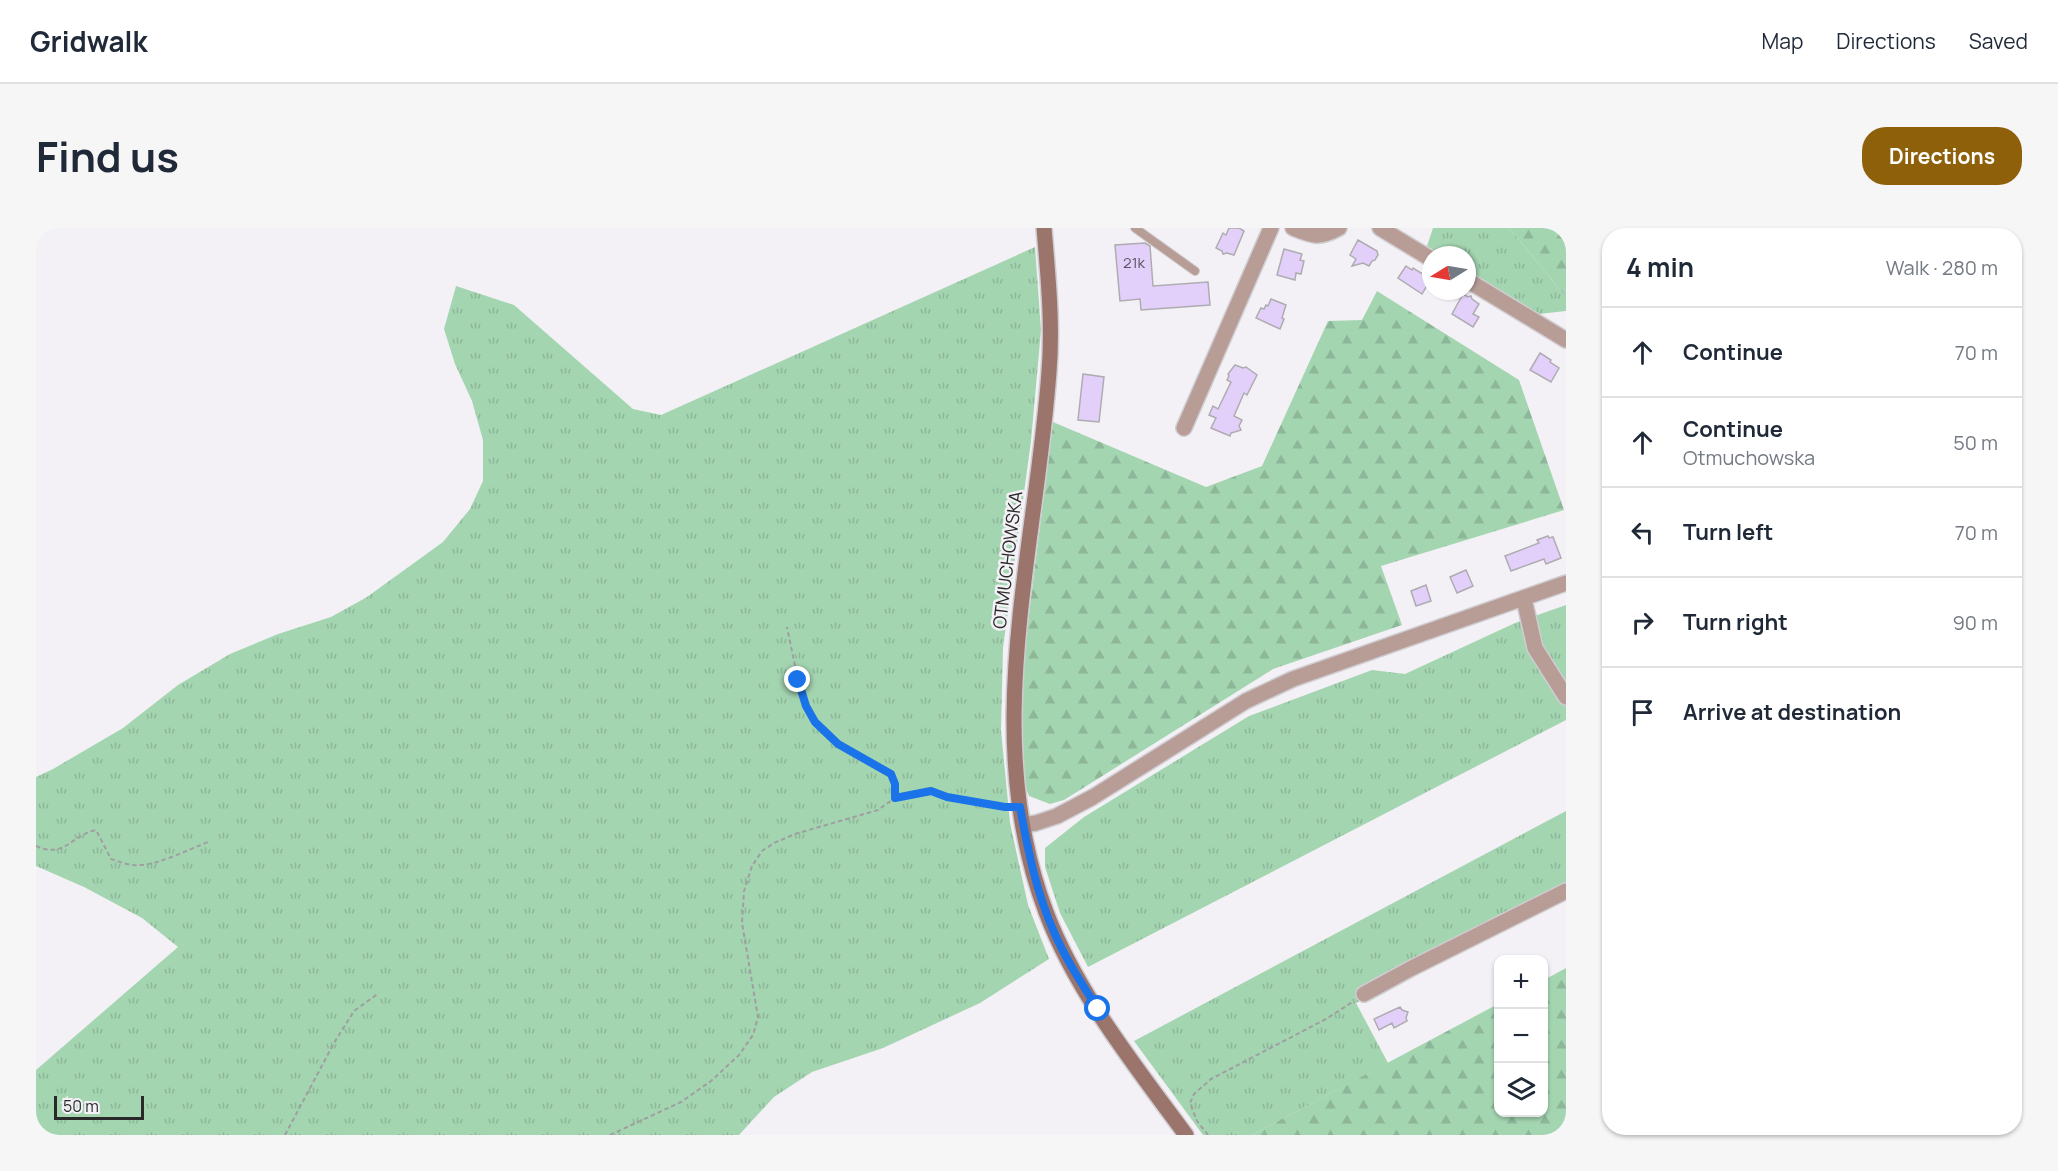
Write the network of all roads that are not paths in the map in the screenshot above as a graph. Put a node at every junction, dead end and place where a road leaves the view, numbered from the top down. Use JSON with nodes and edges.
{"nodes":[{"id":1,"x":1044,"y":228,"type":"edge"},
{"id":2,"x":1135,"y":228,"type":"edge"},
{"id":3,"x":1271,"y":228,"type":"edge"},
{"id":4,"x":1293,"y":228,"type":"edge"},
{"id":5,"x":1339,"y":228,"type":"edge"},
{"id":6,"x":1380,"y":228,"type":"edge"},
{"id":7,"x":1422,"y":254,"type":"edge"},
{"id":8,"x":1195,"y":271,"type":"dead end"},
{"id":9,"x":1476,"y":285,"type":"edge"},
{"id":10,"x":1566,"y":340,"type":"edge"},
{"id":11,"x":1184,"y":428,"type":"dead end"},
{"id":12,"x":1566,"y":583,"type":"edge"},
{"id":13,"x":1524,"y":599,"type":"junction"},
{"id":14,"x":1566,"y":697,"type":"edge"},
{"id":15,"x":1023,"y":825,"type":"junction"},
{"id":16,"x":1566,"y":891,"type":"edge"},
{"id":17,"x":1364,"y":994,"type":"road end"},
{"id":18,"x":1186,"y":1135,"type":"edge"}],
"edges":[{"from":1,"to":15,"type":"main road","name":"OTMUCHOWSKA"},
{"from":2,"to":8,"type":"lane"},
{"from":3,"to":11,"type":"street"},
{"from":4,"to":5,"type":"street"},
{"from":6,"to":7,"type":"street"},
{"from":9,"to":10,"type":"street"},
{"from":12,"to":13,"type":"street"},
{"from":13,"to":14,"type":"street"},
{"from":13,"to":15,"type":"street"},
{"from":15,"to":18,"type":"main road","name":"OTMUCHOWSKA"},
{"from":16,"to":17,"type":"street"}]}
